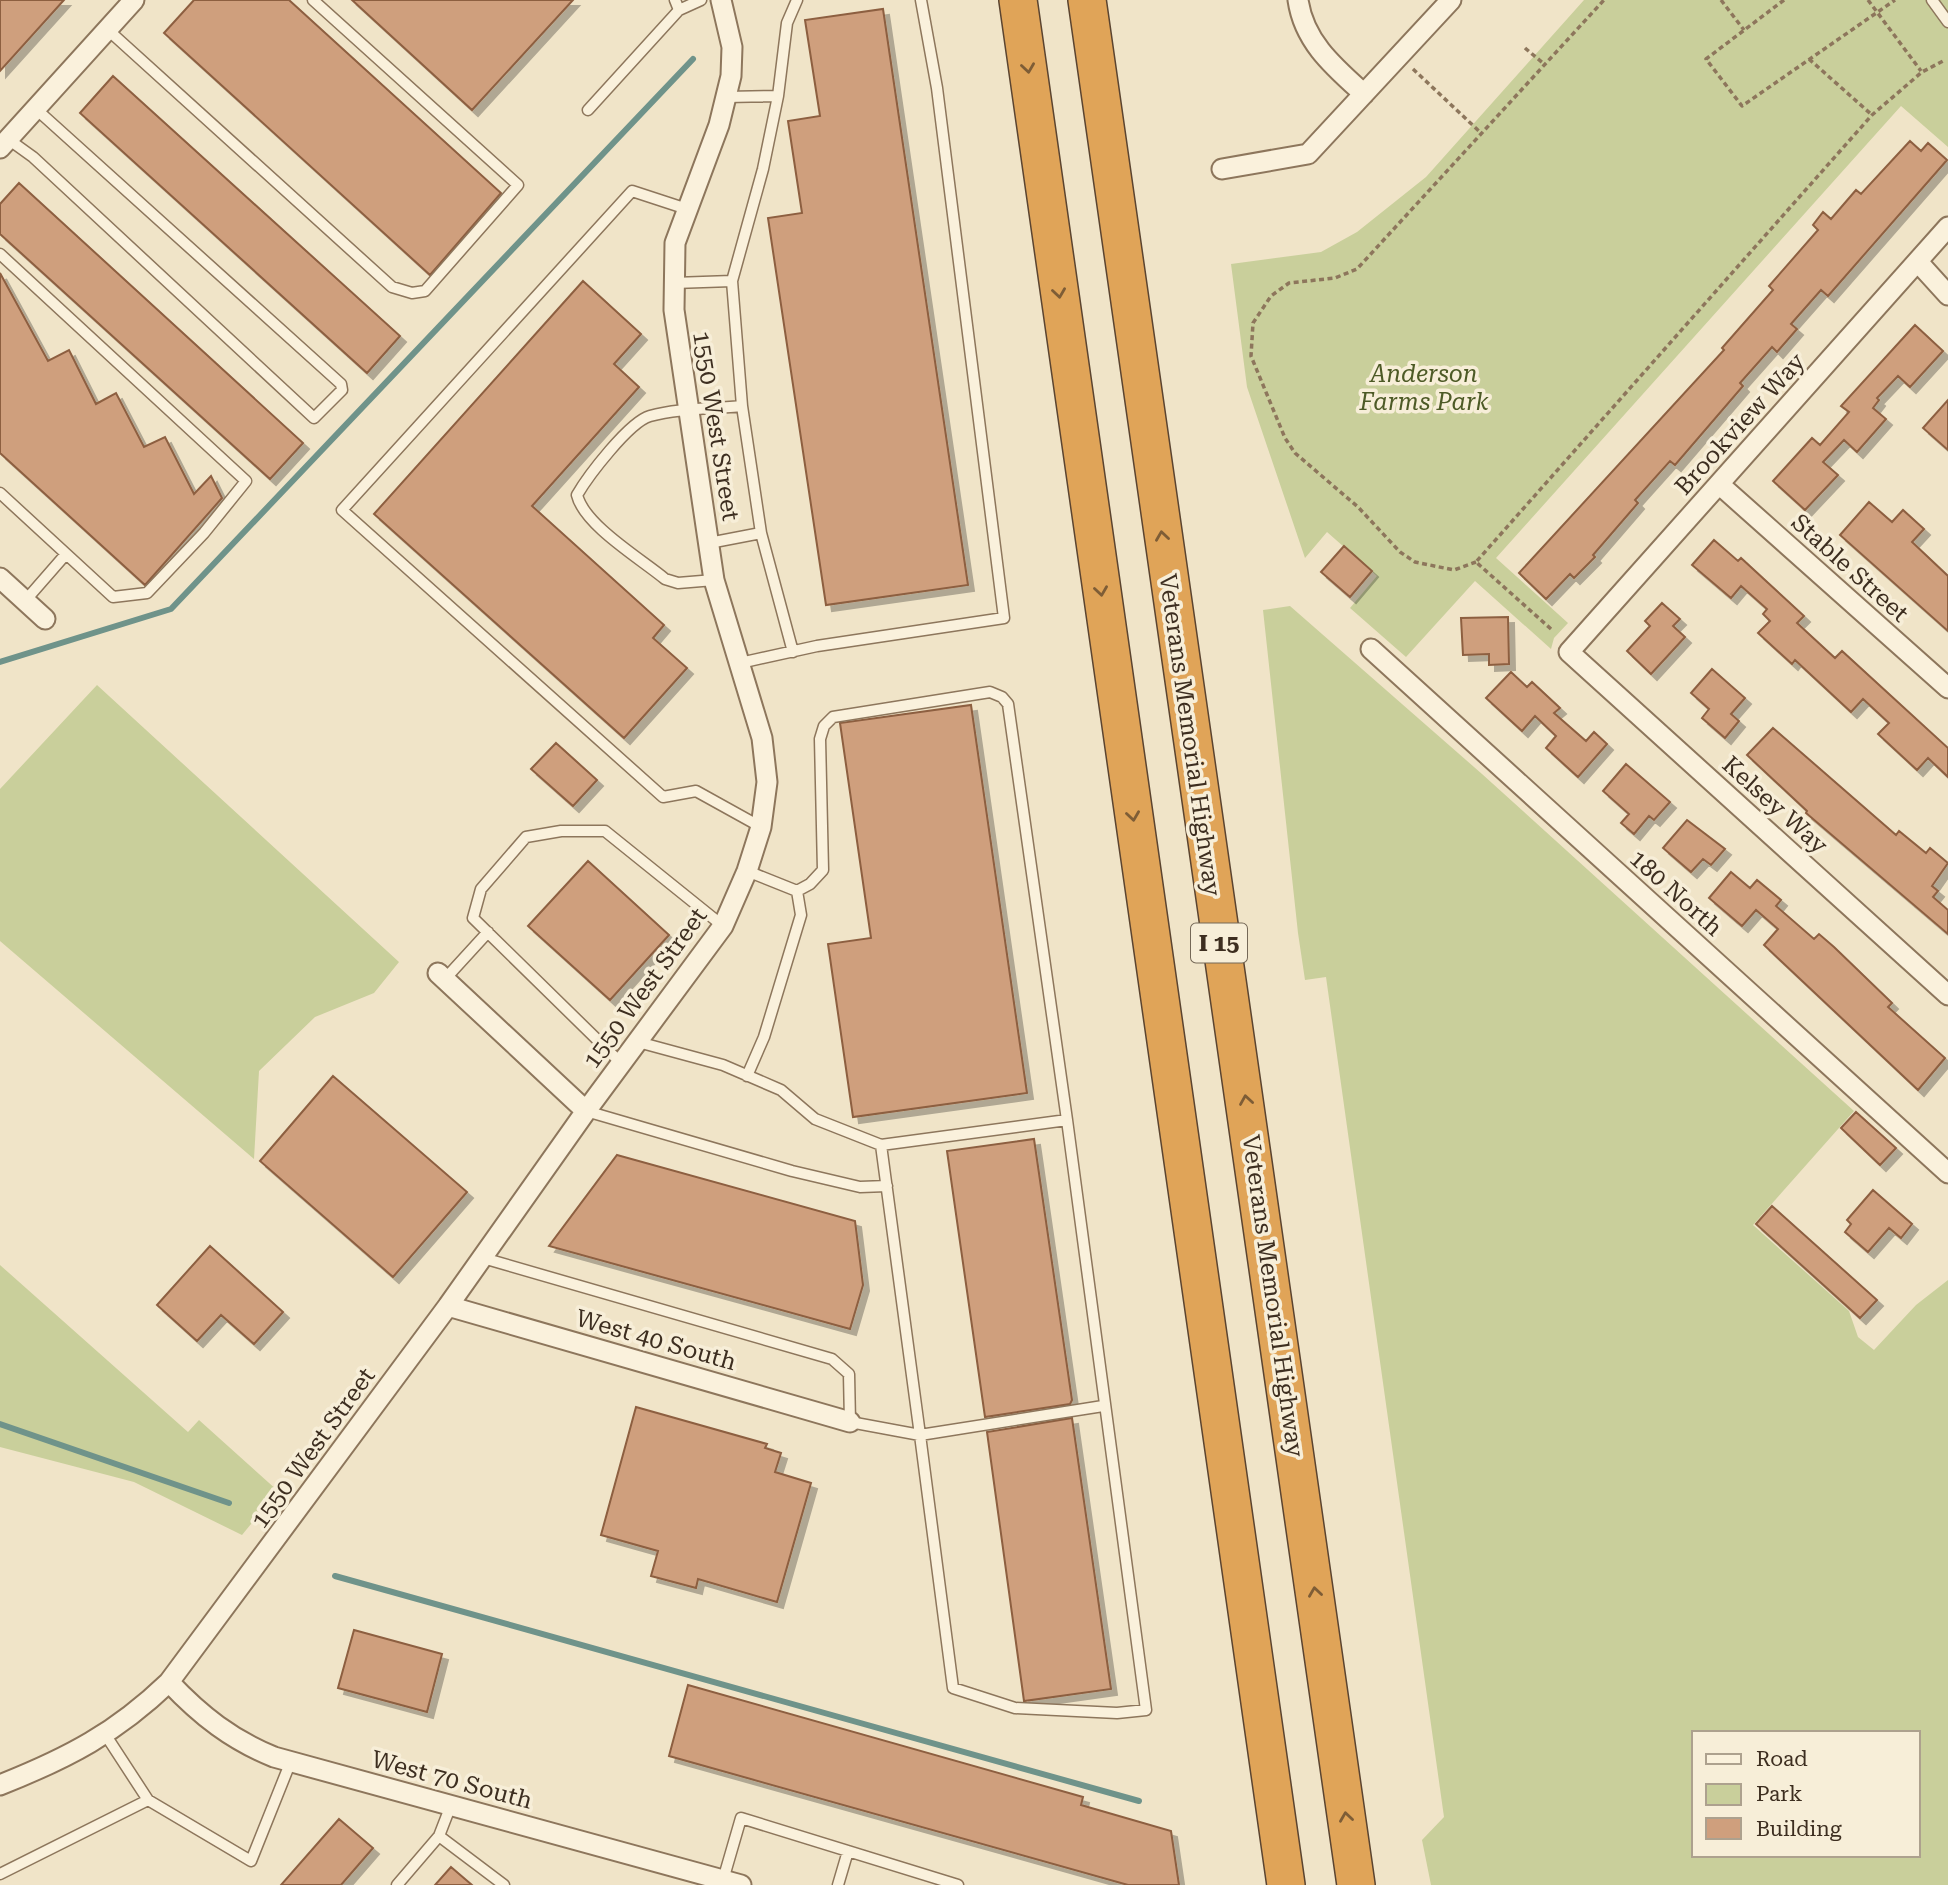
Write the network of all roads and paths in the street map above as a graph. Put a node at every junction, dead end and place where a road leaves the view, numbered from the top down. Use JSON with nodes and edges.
{"nodes":[{"id":1,"x":134,"y":0,"type":"edge"},
{"id":2,"x":313,"y":0,"type":"edge"},
{"id":3,"x":701,"y":0,"type":"edge"},
{"id":4,"x":721,"y":0,"type":"edge"},
{"id":5,"x":797,"y":0,"type":"edge"},
{"id":6,"x":921,"y":0,"type":"edge"},
{"id":7,"x":1018,"y":0,"type":"edge"},
{"id":8,"x":1087,"y":0,"type":"edge"},
{"id":9,"x":1298,"y":0,"type":"edge"},
{"id":10,"x":1451,"y":0,"type":"edge"},
{"id":11,"x":1604,"y":0,"type":"edge"},
{"id":12,"x":1721,"y":0,"type":"edge"},
{"id":13,"x":1784,"y":0,"type":"edge"},
{"id":14,"x":1868,"y":0,"type":"edge"},
{"id":15,"x":1895,"y":0,"type":"edge"},
{"id":16,"x":1932,"y":0,"type":"edge"},
{"id":17,"x":677,"y":5,"type":"edge"},
{"id":18,"x":1877,"y":12,"type":"junction"},
{"id":19,"x":1948,"y":22,"type":"edge"},
{"id":20,"x":107,"y":29,"type":"junction"},
{"id":21,"x":1744,"y":30,"type":"junction"},
{"id":22,"x":1525,"y":48,"type":"dead end"},
{"id":23,"x":1809,"y":59,"type":"junction"},
{"id":24,"x":1945,"y":60,"type":"dead end"},
{"id":25,"x":1406,"y":63,"type":"dead end"},
{"id":26,"x":1544,"y":65,"type":"junction"},
{"id":27,"x":1922,"y":72,"type":"junction"},
{"id":28,"x":1364,"y":94,"type":"junction"},
{"id":29,"x":778,"y":96,"type":"junction"},
{"id":30,"x":726,"y":97,"type":"junction"},
{"id":31,"x":36,"y":109,"type":"junction"},
{"id":32,"x":589,"y":110,"type":"dead end"},
{"id":33,"x":1872,"y":115,"type":"junction"},
{"id":34,"x":1480,"y":132,"type":"junction"},
{"id":35,"x":4,"y":143,"type":"edge"},
{"id":36,"x":1222,"y":169,"type":"dead end"},
{"id":37,"x":687,"y":209,"type":"junction"},
{"id":38,"x":1948,"y":228,"type":"edge"},
{"id":39,"x":0,"y":254,"type":"edge"},
{"id":40,"x":1918,"y":262,"type":"junction"},
{"id":41,"x":732,"y":281,"type":"junction"},
{"id":42,"x":674,"y":284,"type":"junction"},
{"id":43,"x":1948,"y":295,"type":"edge"},
{"id":44,"x":742,"y":406,"type":"junction"},
{"id":45,"x":690,"y":412,"type":"junction"},
{"id":46,"x":1719,"y":484,"type":"junction"},
{"id":47,"x":0,"y":493,"type":"edge"},
{"id":48,"x":761,"y":533,"type":"junction"},
{"id":49,"x":709,"y":543,"type":"junction"},
{"id":50,"x":66,"y":554,"type":"junction"},
{"id":51,"x":1476,"y":562,"type":"junction"},
{"id":52,"x":1,"y":580,"type":"edge"},
{"id":53,"x":714,"y":580,"type":"junction"},
{"id":54,"x":25,"y":601,"type":"junction"},
{"id":55,"x":45,"y":619,"type":"dead end"},
{"id":56,"x":1551,"y":629,"type":"dead end"},
{"id":57,"x":1371,"y":649,"type":"dead end"},
{"id":58,"x":793,"y":652,"type":"junction"},
{"id":59,"x":1569,"y":652,"type":"joint"},
{"id":60,"x":740,"y":663,"type":"junction"},
{"id":61,"x":1948,"y":688,"type":"edge"},
{"id":62,"x":761,"y":827,"type":"junction"},
{"id":63,"x":747,"y":871,"type":"junction"},
{"id":64,"x":797,"y":891,"type":"junction"},
{"id":65,"x":723,"y":926,"type":"junction"},
{"id":66,"x":488,"y":932,"type":"junction"},
{"id":67,"x":441,"y":976,"type":"joint"},
{"id":68,"x":1948,"y":995,"type":"edge"},
{"id":69,"x":638,"y":1042,"type":"junction"},
{"id":70,"x":622,"y":1064,"type":"junction"},
{"id":71,"x":747,"y":1076,"type":"junction"},
{"id":72,"x":586,"y":1111,"type":"junction"},
{"id":73,"x":1067,"y":1120,"type":"junction"},
{"id":74,"x":881,"y":1145,"type":"junction"},
{"id":75,"x":1948,"y":1173,"type":"edge"},
{"id":76,"x":887,"y":1186,"type":"junction"},
{"id":77,"x":483,"y":1258,"type":"junction"},
{"id":78,"x":448,"y":1306,"type":"junction"},
{"id":79,"x":1103,"y":1406,"type":"junction"},
{"id":80,"x":850,"y":1422,"type":"junction"},
{"id":81,"x":920,"y":1435,"type":"junction"},
{"id":82,"x":169,"y":1682,"type":"junction"},
{"id":83,"x":105,"y":1734,"type":"junction"},
{"id":84,"x":291,"y":1762,"type":"junction"},
{"id":85,"x":0,"y":1785,"type":"edge"},
{"id":86,"x":148,"y":1800,"type":"junction"},
{"id":87,"x":451,"y":1805,"type":"junction"},
{"id":88,"x":439,"y":1836,"type":"junction"},
{"id":89,"x":848,"y":1851,"type":"junction"},
{"id":90,"x":0,"y":1874,"type":"edge"},
{"id":91,"x":732,"y":1882,"type":"edge"},
{"id":92,"x":397,"y":1885,"type":"edge"},
{"id":93,"x":504,"y":1885,"type":"edge"},
{"id":94,"x":838,"y":1885,"type":"edge"},
{"id":95,"x":958,"y":1885,"type":"edge"},
{"id":96,"x":1286,"y":1885,"type":"edge"},
{"id":97,"x":1356,"y":1885,"type":"edge"}],
"edges":[{"from":1,"to":20,"type":"street"},
{"from":2,"to":20,"type":"lane"},
{"from":3,"to":17,"type":"lane"},
{"from":4,"to":30,"type":"street","name":"1550 West Street"},
{"from":5,"to":29,"type":"lane"},
{"from":6,"to":58,"type":"lane"},
{"from":7,"to":96,"type":"highway","one_way":true},
{"from":97,"to":8,"type":"highway","name":"Veterans Memorial Highway","number":"I 15","one_way":true},
{"from":9,"to":28,"type":"street"},
{"from":10,"to":28,"type":"street"},
{"from":11,"to":26,"type":"path"},
{"from":12,"to":21,"type":"path"},
{"from":13,"to":21,"type":"path"},
{"from":14,"to":18,"type":"path"},
{"from":15,"to":18,"type":"path"},
{"from":16,"to":19,"type":"lane"},
{"from":17,"to":32,"type":"lane"},
{"from":18,"to":23,"type":"path"},
{"from":18,"to":27,"type":"path"},
{"from":20,"to":31,"type":"street"},
{"from":21,"to":23,"type":"path"},
{"from":22,"to":26,"type":"path"},
{"from":23,"to":33,"type":"path"},
{"from":24,"to":27,"type":"path"},
{"from":25,"to":34,"type":"path"},
{"from":26,"to":34,"type":"path"},
{"from":27,"to":33,"type":"path"},
{"from":28,"to":36,"type":"street"},
{"from":29,"to":30,"type":"lane"},
{"from":29,"to":41,"type":"lane"},
{"from":30,"to":37,"type":"street","name":"1550 West Street"},
{"from":31,"to":35,"type":"street"},
{"from":31,"to":35,"type":"lane"},
{"from":33,"to":51,"type":"path"},
{"from":34,"to":51,"type":"path"},
{"from":37,"to":42,"type":"street","name":"1550 West Street"},
{"from":37,"to":62,"type":"lane"},
{"from":38,"to":40,"type":"street","name":"Brookview Way"},
{"from":39,"to":50,"type":"lane"},
{"from":40,"to":43,"type":"street"},
{"from":40,"to":46,"type":"street","name":"Brookview Way"},
{"from":41,"to":42,"type":"lane"},
{"from":41,"to":44,"type":"lane"},
{"from":42,"to":45,"type":"street","name":"1550 West Street"},
{"from":44,"to":45,"type":"lane"},
{"from":44,"to":48,"type":"lane"},
{"from":45,"to":49,"type":"street","name":"1550 West Street"},
{"from":45,"to":53,"type":"lane"},
{"from":46,"to":59,"type":"street","name":"Brookview Way"},
{"from":46,"to":61,"type":"street","name":"Stable Street"},
{"from":47,"to":50,"type":"lane"},
{"from":48,"to":49,"type":"lane"},
{"from":48,"to":58,"type":"lane"},
{"from":49,"to":53,"type":"street","name":"1550 West Street"},
{"from":50,"to":54,"type":"lane"},
{"from":51,"to":56,"type":"path"},
{"from":52,"to":54,"type":"street"},
{"from":53,"to":60,"type":"street","name":"1550 West Street"},
{"from":54,"to":55,"type":"street"},
{"from":57,"to":75,"type":"street","name":"180 North"},
{"from":58,"to":60,"type":"lane"},
{"from":59,"to":68,"type":"street","name":"Kelsey Way"},
{"from":60,"to":62,"type":"street","name":"1550 West Street"},
{"from":62,"to":63,"type":"street","name":"1550 West Street"},
{"from":63,"to":64,"type":"lane"},
{"from":63,"to":65,"type":"street","name":"1550 West Street"},
{"from":64,"to":71,"type":"lane"},
{"from":64,"to":73,"type":"lane"},
{"from":65,"to":66,"type":"lane"},
{"from":65,"to":69,"type":"street","name":"1550 West Street"},
{"from":66,"to":67,"type":"lane"},
{"from":66,"to":70,"type":"lane"},
{"from":67,"to":72,"type":"street"},
{"from":69,"to":70,"type":"street","name":"1550 West Street"},
{"from":69,"to":71,"type":"lane"},
{"from":70,"to":72,"type":"street","name":"1550 West Street"},
{"from":71,"to":74,"type":"lane"},
{"from":72,"to":76,"type":"lane"},
{"from":72,"to":77,"type":"street","name":"1550 West Street"},
{"from":73,"to":74,"type":"lane"},
{"from":73,"to":79,"type":"lane"},
{"from":74,"to":76,"type":"lane"},
{"from":76,"to":81,"type":"lane"},
{"from":77,"to":78,"type":"street","name":"1550 West Street"},
{"from":77,"to":80,"type":"lane"},
{"from":78,"to":80,"type":"street","name":"West 40 South"},
{"from":78,"to":82,"type":"street","name":"1550 West Street"},
{"from":79,"to":81,"type":"lane"},
{"from":79,"to":81,"type":"lane"},
{"from":80,"to":81,"type":"lane"},
{"from":82,"to":83,"type":"street","name":"1550 West Street"},
{"from":82,"to":84,"type":"street","name":"West 70 South"},
{"from":83,"to":85,"type":"street","name":"1550 West Street"},
{"from":83,"to":86,"type":"lane"},
{"from":84,"to":86,"type":"lane"},
{"from":84,"to":87,"type":"street","name":"West 70 South"},
{"from":86,"to":90,"type":"lane"},
{"from":87,"to":88,"type":"lane"},
{"from":87,"to":91,"type":"street","name":"West 70 South"},
{"from":88,"to":92,"type":"lane"},
{"from":88,"to":93,"type":"lane"},
{"from":89,"to":91,"type":"lane"},
{"from":89,"to":94,"type":"lane"},
{"from":89,"to":95,"type":"lane"}]}
